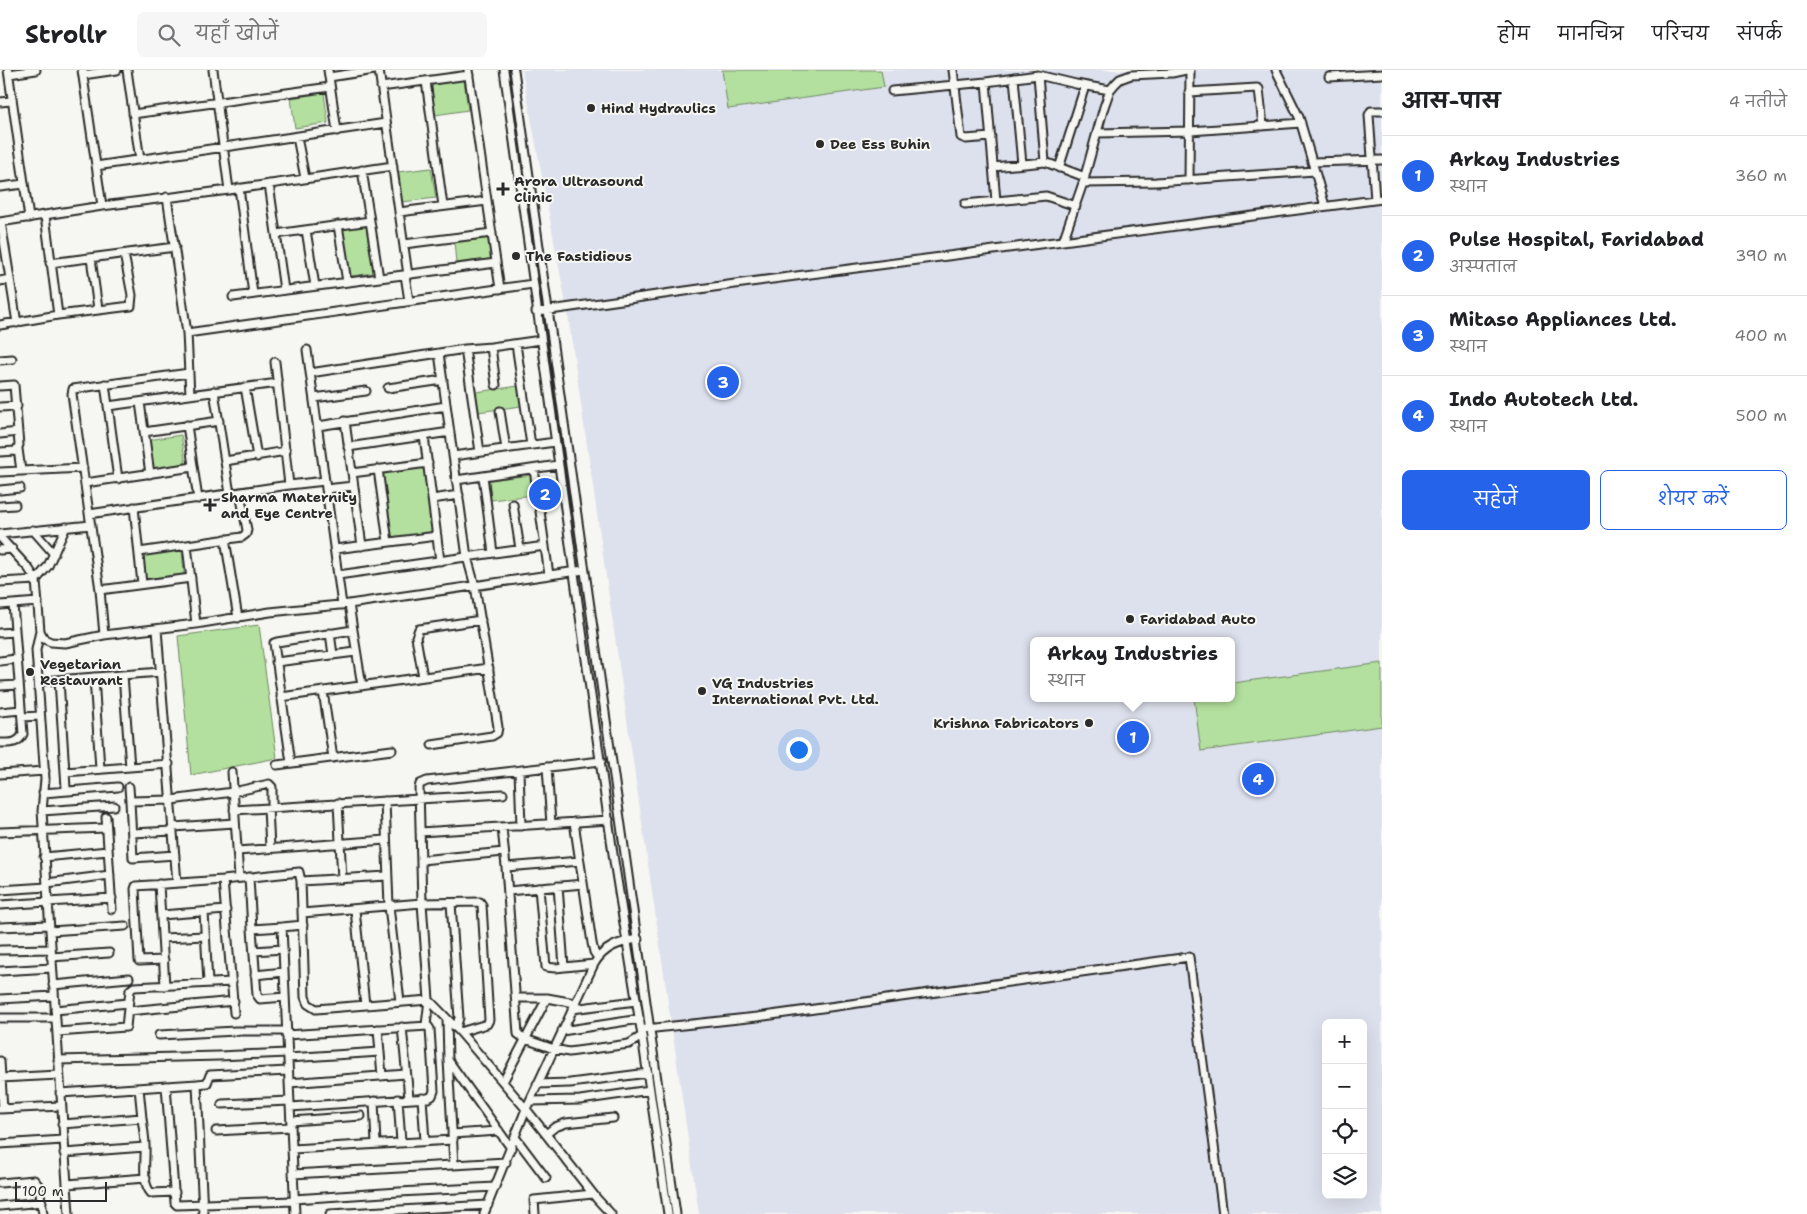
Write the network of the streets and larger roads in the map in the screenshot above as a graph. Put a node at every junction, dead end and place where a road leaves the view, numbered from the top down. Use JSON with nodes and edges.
{"nodes":[{"id":1,"x":36,"y":70,"type":"edge"},
{"id":2,"x":117,"y":70,"type":"edge"},
{"id":3,"x":127,"y":70,"type":"edge"},
{"id":4,"x":213,"y":70,"type":"edge"},
{"id":5,"x":377,"y":70,"type":"edge"},
{"id":6,"x":504,"y":70,"type":"edge"},
{"id":7,"x":514,"y":70,"type":"edge"},
{"id":8,"x":954,"y":70,"type":"edge"},
{"id":9,"x":1188,"y":70,"type":"edge"},
{"id":10,"x":1276,"y":70,"type":"edge"},
{"id":11,"x":468,"y":72,"type":"edge"},
{"id":12,"x":1156,"y":72,"type":"edge"},
{"id":13,"x":82,"y":73,"type":"edge"},
{"id":14,"x":328,"y":73,"type":"edge"},
{"id":15,"x":1041,"y":73,"type":"edge"},
{"id":16,"x":8,"y":74,"type":"edge"},
{"id":17,"x":1382,"y":74,"type":"edge"},
{"id":18,"x":0,"y":77,"type":"edge"},
{"id":19,"x":1329,"y":77,"type":"dead end"},
{"id":20,"x":1014,"y":78,"type":"junction"},
{"id":21,"x":426,"y":81,"type":"junction"},
{"id":22,"x":986,"y":82,"type":"junction"},
{"id":23,"x":956,"y":85,"type":"junction"},
{"id":24,"x":1085,"y":86,"type":"junction"},
{"id":25,"x":330,"y":87,"type":"junction"},
{"id":26,"x":381,"y":87,"type":"junction"},
{"id":27,"x":1110,"y":90,"type":"junction"},
{"id":28,"x":892,"y":91,"type":"dead end"},
{"id":29,"x":1189,"y":92,"type":"junction"},
{"id":30,"x":11,"y":101,"type":"junction"},
{"id":31,"x":0,"y":102,"type":"edge"},
{"id":32,"x":217,"y":103,"type":"junction"},
{"id":33,"x":1382,"y":111,"type":"edge"},
{"id":34,"x":133,"y":114,"type":"junction"},
{"id":35,"x":1301,"y":123,"type":"junction"},
{"id":36,"x":386,"y":124,"type":"junction"},
{"id":37,"x":1262,"y":126,"type":"junction"},
{"id":38,"x":337,"y":131,"type":"junction"},
{"id":39,"x":1190,"y":131,"type":"junction"},
{"id":40,"x":1097,"y":133,"type":"junction"},
{"id":41,"x":297,"y":136,"type":"junction"},
{"id":42,"x":991,"y":136,"type":"junction"},
{"id":43,"x":223,"y":147,"type":"junction"},
{"id":44,"x":140,"y":160,"type":"junction"},
{"id":45,"x":1371,"y":160,"type":"junction"},
{"id":46,"x":1382,"y":160,"type":"edge"},
{"id":47,"x":1045,"y":162,"type":"junction"},
{"id":48,"x":1312,"y":162,"type":"junction"},
{"id":49,"x":1022,"y":164,"type":"junction"},
{"id":50,"x":96,"y":166,"type":"junction"},
{"id":51,"x":393,"y":166,"type":"junction"},
{"id":52,"x":993,"y":167,"type":"junction"},
{"id":53,"x":1059,"y":168,"type":"junction"},
{"id":54,"x":362,"y":170,"type":"junction"},
{"id":55,"x":1315,"y":171,"type":"junction"},
{"id":56,"x":305,"y":178,"type":"junction"},
{"id":57,"x":1084,"y":180,"type":"junction"},
{"id":58,"x":1189,"y":180,"type":"junction"},
{"id":59,"x":24,"y":184,"type":"junction"},
{"id":60,"x":269,"y":184,"type":"junction"},
{"id":61,"x":0,"y":187,"type":"edge"},
{"id":62,"x":239,"y":188,"type":"junction"},
{"id":63,"x":229,"y":190,"type":"junction"},
{"id":64,"x":167,"y":197,"type":"junction"},
{"id":65,"x":1378,"y":199,"type":"edge"},
{"id":66,"x":487,"y":201,"type":"junction"},
{"id":67,"x":996,"y":201,"type":"junction"},
{"id":68,"x":965,"y":204,"type":"dead end"},
{"id":69,"x":102,"y":206,"type":"junction"},
{"id":70,"x":443,"y":206,"type":"junction"},
{"id":71,"x":1076,"y":206,"type":"junction"},
{"id":72,"x":1325,"y":206,"type":"junction"},
{"id":73,"x":399,"y":212,"type":"junction"},
{"id":74,"x":46,"y":216,"type":"junction"},
{"id":75,"x":29,"y":218,"type":"junction"},
{"id":76,"x":370,"y":221,"type":"junction"},
{"id":77,"x":0,"y":222,"type":"edge"},
{"id":78,"x":338,"y":225,"type":"junction"},
{"id":79,"x":306,"y":230,"type":"junction"},
{"id":80,"x":492,"y":233,"type":"junction"},
{"id":81,"x":276,"y":234,"type":"junction"},
{"id":82,"x":1064,"y":241,"type":"junction"},
{"id":83,"x":404,"y":244,"type":"junction"},
{"id":84,"x":175,"y":247,"type":"junction"},
{"id":85,"x":124,"y":254,"type":"junction"},
{"id":86,"x":91,"y":258,"type":"junction"},
{"id":87,"x":4,"y":263,"type":"edge"},
{"id":88,"x":50,"y":263,"type":"junction"},
{"id":89,"x":496,"y":264,"type":"junction"},
{"id":90,"x":407,"y":275,"type":"junction"},
{"id":91,"x":379,"y":278,"type":"junction"},
{"id":92,"x":10,"y":279,"type":"junction"},
{"id":93,"x":0,"y":280,"type":"edge"},
{"id":94,"x":347,"y":282,"type":"junction"},
{"id":95,"x":533,"y":284,"type":"junction"},
{"id":96,"x":315,"y":286,"type":"junction"},
{"id":97,"x":500,"y":289,"type":"junction"},
{"id":98,"x":284,"y":290,"type":"junction"},
{"id":99,"x":254,"y":294,"type":"junction"},
{"id":100,"x":233,"y":297,"type":"dead end"},
{"id":101,"x":409,"y":301,"type":"junction"},
{"id":102,"x":98,"y":309,"type":"junction"},
{"id":103,"x":547,"y":311,"type":"junction"},
{"id":104,"x":536,"y":312,"type":"junction"},
{"id":105,"x":58,"y":315,"type":"junction"},
{"id":106,"x":548,"y":320,"type":"junction"},
{"id":107,"x":538,"y":321,"type":"junction"},
{"id":108,"x":16,"y":323,"type":"junction"},
{"id":109,"x":0,"y":325,"type":"edge"},
{"id":110,"x":187,"y":333,"type":"junction"},
{"id":111,"x":542,"y":340,"type":"junction"},
{"id":112,"x":516,"y":344,"type":"junction"},
{"id":113,"x":491,"y":347,"type":"junction"},
{"id":114,"x":466,"y":348,"type":"junction"},
{"id":115,"x":307,"y":350,"type":"dead end"},
{"id":116,"x":439,"y":353,"type":"junction"},
{"id":117,"x":12,"y":359,"type":"dead end"},
{"id":118,"x":0,"y":360,"type":"edge"},
{"id":119,"x":275,"y":362,"type":"dead end"},
{"id":120,"x":189,"y":373,"type":"junction"},
{"id":121,"x":310,"y":373,"type":"junction"},
{"id":122,"x":443,"y":380,"type":"junction"},
{"id":123,"x":278,"y":383,"type":"junction"},
{"id":124,"x":104,"y":384,"type":"junction"},
{"id":125,"x":496,"y":385,"type":"dead end"},
{"id":126,"x":0,"y":386,"type":"edge"},
{"id":127,"x":245,"y":387,"type":"junction"},
{"id":128,"x":388,"y":388,"type":"dead end"},
{"id":129,"x":214,"y":391,"type":"junction"},
{"id":130,"x":366,"y":391,"type":"dead end"},
{"id":131,"x":190,"y":395,"type":"junction"},
{"id":132,"x":314,"y":398,"type":"junction"},
{"id":133,"x":140,"y":402,"type":"junction"},
{"id":134,"x":17,"y":406,"type":"junction"},
{"id":135,"x":108,"y":406,"type":"junction"},
{"id":136,"x":446,"y":406,"type":"junction"},
{"id":137,"x":0,"y":407,"type":"edge"},
{"id":138,"x":500,"y":411,"type":"dead end"},
{"id":139,"x":219,"y":421,"type":"junction"},
{"id":140,"x":344,"y":422,"type":"junction"},
{"id":141,"x":187,"y":425,"type":"junction"},
{"id":142,"x":318,"y":426,"type":"junction"},
{"id":143,"x":18,"y":432,"type":"junction"},
{"id":144,"x":144,"y":432,"type":"junction"},
{"id":145,"x":450,"y":432,"type":"junction"},
{"id":146,"x":0,"y":434,"type":"edge"},
{"id":147,"x":424,"y":436,"type":"junction"},
{"id":148,"x":555,"y":442,"type":"junction"},
{"id":149,"x":531,"y":445,"type":"junction"},
{"id":150,"x":348,"y":447,"type":"junction"},
{"id":151,"x":506,"y":449,"type":"junction"},
{"id":152,"x":18,"y":450,"type":"junction"},
{"id":153,"x":0,"y":452,"type":"edge"},
{"id":154,"x":286,"y":452,"type":"junction"},
{"id":155,"x":480,"y":452,"type":"junction"},
{"id":156,"x":453,"y":456,"type":"junction"},
{"id":157,"x":257,"y":457,"type":"junction"},
{"id":158,"x":225,"y":461,"type":"junction"},
{"id":159,"x":428,"y":463,"type":"junction"},
{"id":160,"x":558,"y":466,"type":"junction"},
{"id":161,"x":193,"y":467,"type":"junction"},
{"id":162,"x":83,"y":468,"type":"junction"},
{"id":163,"x":378,"y":469,"type":"junction"},
{"id":164,"x":534,"y":469,"type":"junction"},
{"id":165,"x":21,"y":471,"type":"junction"},
{"id":166,"x":0,"y":472,"type":"edge"},
{"id":167,"x":352,"y":473,"type":"junction"},
{"id":168,"x":150,"y":474,"type":"junction"},
{"id":169,"x":483,"y":476,"type":"junction"},
{"id":170,"x":118,"y":478,"type":"junction"},
{"id":171,"x":456,"y":480,"type":"junction"},
{"id":172,"x":85,"y":484,"type":"junction"},
{"id":173,"x":289,"y":485,"type":"junction"},
{"id":174,"x":326,"y":485,"type":"junction"},
{"id":175,"x":354,"y":486,"type":"junction"},
{"id":176,"x":20,"y":488,"type":"dead end"},
{"id":177,"x":0,"y":490,"type":"edge"},
{"id":178,"x":240,"y":493,"type":"junction"},
{"id":179,"x":230,"y":494,"type":"junction"},
{"id":180,"x":459,"y":495,"type":"junction"},
{"id":181,"x":198,"y":499,"type":"junction"},
{"id":182,"x":432,"y":499,"type":"junction"},
{"id":183,"x":513,"y":504,"type":"dead end"},
{"id":184,"x":15,"y":505,"type":"dead end"},
{"id":185,"x":0,"y":506,"type":"edge"},
{"id":186,"x":134,"y":507,"type":"junction"},
{"id":187,"x":89,"y":514,"type":"junction"},
{"id":188,"x":91,"y":525,"type":"junction"},
{"id":189,"x":66,"y":527,"type":"junction"},
{"id":190,"x":33,"y":530,"type":"junction"},
{"id":191,"x":0,"y":535,"type":"edge"},
{"id":192,"x":437,"y":536,"type":"junction"},
{"id":193,"x":225,"y":539,"type":"junction"},
{"id":194,"x":388,"y":542,"type":"junction"},
{"id":195,"x":187,"y":545,"type":"junction"},
{"id":196,"x":362,"y":546,"type":"junction"},
{"id":197,"x":545,"y":546,"type":"junction"},
{"id":198,"x":12,"y":549,"type":"junction"},
{"id":199,"x":335,"y":549,"type":"junction"},
{"id":200,"x":520,"y":549,"type":"junction"},
{"id":201,"x":0,"y":550,"type":"edge"},
{"id":202,"x":139,"y":552,"type":"junction"},
{"id":203,"x":492,"y":553,"type":"junction"},
{"id":204,"x":54,"y":554,"type":"junction"},
{"id":205,"x":467,"y":557,"type":"junction"},
{"id":206,"x":440,"y":560,"type":"junction"},
{"id":207,"x":584,"y":570,"type":"junction"},
{"id":208,"x":574,"y":571,"type":"junction"},
{"id":209,"x":338,"y":574,"type":"junction"},
{"id":210,"x":549,"y":575,"type":"junction"},
{"id":211,"x":191,"y":578,"type":"junction"},
{"id":212,"x":36,"y":580,"type":"junction"},
{"id":213,"x":0,"y":582,"type":"edge"},
{"id":214,"x":142,"y":584,"type":"junction"},
{"id":215,"x":475,"y":586,"type":"junction"},
{"id":216,"x":100,"y":590,"type":"junction"},
{"id":217,"x":38,"y":602,"type":"junction"},
{"id":218,"x":13,"y":604,"type":"junction"},
{"id":219,"x":346,"y":604,"type":"junction"},
{"id":220,"x":0,"y":605,"type":"edge"},
{"id":221,"x":238,"y":618,"type":"junction"},
{"id":222,"x":481,"y":620,"type":"junction"},
{"id":223,"x":196,"y":624,"type":"junction"},
{"id":224,"x":158,"y":629,"type":"junction"},
{"id":225,"x":352,"y":630,"type":"junction"},
{"id":226,"x":40,"y":631,"type":"junction"},
{"id":227,"x":0,"y":632,"type":"edge"},
{"id":228,"x":14,"y":632,"type":"junction"},
{"id":229,"x":330,"y":633,"type":"junction"},
{"id":230,"x":104,"y":635,"type":"junction"},
{"id":231,"x":356,"y":652,"type":"junction"},
{"id":232,"x":333,"y":655,"type":"junction"},
{"id":233,"x":16,"y":659,"type":"junction"},
{"id":234,"x":0,"y":660,"type":"edge"},
{"id":235,"x":276,"y":662,"type":"junction"},
{"id":236,"x":489,"y":668,"type":"junction"},
{"id":237,"x":160,"y":672,"type":"junction"},
{"id":238,"x":123,"y":675,"type":"junction"},
{"id":239,"x":94,"y":677,"type":"junction"},
{"id":240,"x":422,"y":677,"type":"junction"},
{"id":241,"x":59,"y":680,"type":"junction"},
{"id":242,"x":43,"y":681,"type":"dead end"},
{"id":243,"x":19,"y":685,"type":"junction"},
{"id":244,"x":0,"y":686,"type":"edge"},
{"id":245,"x":362,"y":686,"type":"junction"},
{"id":246,"x":323,"y":691,"type":"junction"},
{"id":247,"x":281,"y":697,"type":"junction"},
{"id":248,"x":0,"y":712,"type":"edge"},
{"id":249,"x":22,"y":714,"type":"junction"},
{"id":250,"x":40,"y":716,"type":"junction"},
{"id":251,"x":0,"y":743,"type":"edge"},
{"id":252,"x":432,"y":745,"type":"dead end"},
{"id":253,"x":392,"y":750,"type":"dead end"},
{"id":254,"x":333,"y":758,"type":"junction"},
{"id":255,"x":601,"y":761,"type":"junction"},
{"id":256,"x":291,"y":763,"type":"junction"},
{"id":257,"x":169,"y":764,"type":"junction"},
{"id":258,"x":277,"y":765,"type":"dead end"},
{"id":259,"x":130,"y":767,"type":"junction"},
{"id":260,"x":547,"y":767,"type":"junction"},
{"id":261,"x":100,"y":769,"type":"junction"},
{"id":262,"x":519,"y":770,"type":"junction"},
{"id":263,"x":45,"y":771,"type":"junction"},
{"id":264,"x":65,"y":772,"type":"junction"},
{"id":265,"x":232,"y":772,"type":"dead end"},
{"id":266,"x":0,"y":774,"type":"edge"},
{"id":267,"x":118,"y":787,"type":"dead end"},
{"id":268,"x":129,"y":787,"type":"dead end"},
{"id":269,"x":66,"y":788,"type":"dead end"},
{"id":270,"x":233,"y":792,"type":"junction"},
{"id":271,"x":43,"y":793,"type":"junction"},
{"id":272,"x":503,"y":794,"type":"dead end"},
{"id":273,"x":419,"y":799,"type":"junction"},
{"id":274,"x":171,"y":800,"type":"junction"},
{"id":275,"x":130,"y":801,"type":"junction"},
{"id":276,"x":385,"y":801,"type":"junction"},
{"id":277,"x":338,"y":804,"type":"junction"},
{"id":278,"x":114,"y":806,"type":"dead end"},
{"id":279,"x":270,"y":807,"type":"junction"},
{"id":280,"x":234,"y":810,"type":"junction"},
{"id":281,"x":42,"y":811,"type":"junction"},
{"id":282,"x":106,"y":817,"type":"dead end"},
{"id":283,"x":609,"y":820,"type":"junction"},
{"id":284,"x":574,"y":822,"type":"junction"},
{"id":285,"x":235,"y":823,"type":"junction"},
{"id":286,"x":551,"y":824,"type":"junction"},
{"id":287,"x":521,"y":826,"type":"junction"},
{"id":288,"x":106,"y":828,"type":"junction"},
{"id":289,"x":502,"y":828,"type":"junction"},
{"id":290,"x":173,"y":829,"type":"junction"},
{"id":291,"x":43,"y":831,"type":"junction"},
{"id":292,"x":0,"y":832,"type":"edge"},
{"id":293,"x":420,"y":832,"type":"junction"},
{"id":294,"x":132,"y":833,"type":"junction"},
{"id":295,"x":386,"y":840,"type":"junction"},
{"id":296,"x":341,"y":843,"type":"junction"},
{"id":297,"x":270,"y":848,"type":"junction"},
{"id":298,"x":237,"y":851,"type":"junction"},
{"id":299,"x":108,"y":852,"type":"junction"},
{"id":300,"x":504,"y":852,"type":"junction"},
{"id":301,"x":175,"y":855,"type":"junction"},
{"id":302,"x":44,"y":857,"type":"junction"},
{"id":303,"x":420,"y":860,"type":"junction"},
{"id":304,"x":580,"y":861,"type":"junction"},
{"id":305,"x":506,"y":867,"type":"junction"},
{"id":306,"x":110,"y":875,"type":"junction"},
{"id":307,"x":387,"y":876,"type":"junction"},
{"id":308,"x":248,"y":877,"type":"junction"},
{"id":309,"x":239,"y":878,"type":"junction"},
{"id":310,"x":342,"y":879,"type":"junction"},
{"id":311,"x":223,"y":880,"type":"junction"},
{"id":312,"x":301,"y":881,"type":"junction"},
{"id":313,"x":177,"y":883,"type":"junction"},
{"id":314,"x":160,"y":884,"type":"junction"},
{"id":315,"x":583,"y":884,"type":"junction"},
{"id":316,"x":47,"y":885,"type":"junction"},
{"id":317,"x":558,"y":886,"type":"junction"},
{"id":318,"x":539,"y":888,"type":"junction"},
{"id":319,"x":0,"y":890,"type":"edge"},
{"id":320,"x":508,"y":891,"type":"junction"},
{"id":321,"x":112,"y":898,"type":"junction"},
{"id":322,"x":450,"y":902,"type":"junction"},
{"id":323,"x":48,"y":903,"type":"junction"},
{"id":324,"x":422,"y":903,"type":"junction"},
{"id":325,"x":0,"y":905,"type":"edge"},
{"id":326,"x":389,"y":906,"type":"junction"},
{"id":327,"x":112,"y":909,"type":"dead end"},
{"id":328,"x":226,"y":910,"type":"junction"},
{"id":329,"x":355,"y":910,"type":"junction"},
{"id":330,"x":204,"y":912,"type":"junction"},
{"id":331,"x":302,"y":913,"type":"junction"},
{"id":332,"x":161,"y":915,"type":"junction"},
{"id":333,"x":303,"y":925,"type":"junction"},
{"id":334,"x":124,"y":926,"type":"dead end"},
{"id":335,"x":0,"y":927,"type":"edge"},
{"id":336,"x":282,"y":927,"type":"junction"},
{"id":337,"x":49,"y":928,"type":"junction"},
{"id":338,"x":252,"y":929,"type":"junction"},
{"id":339,"x":205,"y":936,"type":"junction"},
{"id":340,"x":162,"y":938,"type":"junction"},
{"id":341,"x":638,"y":939,"type":"junction"},
{"id":342,"x":626,"y":941,"type":"junction"},
{"id":343,"x":51,"y":948,"type":"junction"},
{"id":344,"x":283,"y":949,"type":"junction"},
{"id":345,"x":0,"y":950,"type":"edge"},
{"id":346,"x":254,"y":950,"type":"junction"},
{"id":347,"x":109,"y":953,"type":"dead end"},
{"id":348,"x":51,"y":957,"type":"junction"},
{"id":349,"x":164,"y":960,"type":"junction"},
{"id":350,"x":596,"y":961,"type":"junction"},
{"id":351,"x":564,"y":967,"type":"junction"},
{"id":352,"x":52,"y":968,"type":"junction"},
{"id":353,"x":0,"y":971,"type":"edge"},
{"id":354,"x":284,"y":972,"type":"junction"},
{"id":355,"x":255,"y":975,"type":"junction"},
{"id":356,"x":129,"y":978,"type":"dead end"},
{"id":357,"x":232,"y":982,"type":"junction"},
{"id":358,"x":208,"y":983,"type":"junction"},
{"id":359,"x":53,"y":985,"type":"junction"},
{"id":360,"x":165,"y":986,"type":"junction"},
{"id":361,"x":54,"y":996,"type":"junction"},
{"id":362,"x":285,"y":997,"type":"junction"},
{"id":363,"x":516,"y":998,"type":"junction"},
{"id":364,"x":547,"y":998,"type":"junction"},
{"id":365,"x":0,"y":999,"type":"edge"},
{"id":366,"x":429,"y":1000,"type":"junction"},
{"id":367,"x":234,"y":1001,"type":"junction"},
{"id":368,"x":636,"y":1001,"type":"junction"},
{"id":369,"x":400,"y":1002,"type":"junction"},
{"id":370,"x":365,"y":1005,"type":"junction"},
{"id":371,"x":574,"y":1006,"type":"junction"},
{"id":372,"x":128,"y":1007,"type":"junction"},
{"id":373,"x":234,"y":1013,"type":"dead end"},
{"id":374,"x":55,"y":1014,"type":"junction"},
{"id":375,"x":0,"y":1018,"type":"edge"},
{"id":376,"x":640,"y":1019,"type":"junction"},
{"id":377,"x":447,"y":1020,"type":"junction"},
{"id":378,"x":426,"y":1025,"type":"junction"},
{"id":379,"x":402,"y":1027,"type":"junction"},
{"id":380,"x":378,"y":1029,"type":"junction"},
{"id":381,"x":650,"y":1029,"type":"junction"},
{"id":382,"x":458,"y":1030,"type":"junction"},
{"id":383,"x":562,"y":1031,"type":"junction"},
{"id":384,"x":57,"y":1032,"type":"junction"},
{"id":385,"x":286,"y":1033,"type":"junction"},
{"id":386,"x":642,"y":1033,"type":"junction"},
{"id":387,"x":159,"y":1035,"type":"dead end"},
{"id":388,"x":525,"y":1039,"type":"junction"},
{"id":389,"x":554,"y":1049,"type":"junction"},
{"id":390,"x":380,"y":1052,"type":"junction"},
{"id":391,"x":288,"y":1056,"type":"junction"},
{"id":392,"x":58,"y":1060,"type":"junction"},
{"id":393,"x":448,"y":1060,"type":"junction"},
{"id":394,"x":0,"y":1061,"type":"edge"},
{"id":395,"x":288,"y":1071,"type":"junction"},
{"id":396,"x":648,"y":1073,"type":"junction"},
{"id":397,"x":406,"y":1074,"type":"junction"},
{"id":398,"x":59,"y":1075,"type":"junction"},
{"id":399,"x":382,"y":1076,"type":"junction"},
{"id":400,"x":1,"y":1078,"type":"edge"},
{"id":401,"x":503,"y":1082,"type":"junction"},
{"id":402,"x":289,"y":1083,"type":"junction"},
{"id":403,"x":197,"y":1084,"type":"junction"},
{"id":404,"x":537,"y":1084,"type":"junction"},
{"id":405,"x":166,"y":1086,"type":"junction"},
{"id":406,"x":139,"y":1088,"type":"junction"},
{"id":407,"x":650,"y":1090,"type":"junction"},
{"id":408,"x":60,"y":1093,"type":"junction"},
{"id":409,"x":408,"y":1098,"type":"junction"},
{"id":410,"x":422,"y":1098,"type":"junction"},
{"id":411,"x":398,"y":1099,"type":"junction"},
{"id":412,"x":530,"y":1100,"type":"junction"},
{"id":413,"x":374,"y":1101,"type":"junction"},
{"id":414,"x":222,"y":1104,"type":"dead end"},
{"id":415,"x":290,"y":1104,"type":"junction"},
{"id":416,"x":61,"y":1106,"type":"junction"},
{"id":417,"x":2,"y":1109,"type":"edge"},
{"id":418,"x":526,"y":1109,"type":"junction"},
{"id":419,"x":361,"y":1116,"type":"dead end"},
{"id":420,"x":142,"y":1118,"type":"junction"},
{"id":421,"x":613,"y":1118,"type":"dead end"},
{"id":422,"x":62,"y":1124,"type":"junction"},
{"id":423,"x":291,"y":1124,"type":"junction"},
{"id":424,"x":216,"y":1131,"type":"dead end"},
{"id":425,"x":499,"y":1131,"type":"junction"},
{"id":426,"x":546,"y":1134,"type":"junction"},
{"id":427,"x":453,"y":1137,"type":"junction"},
{"id":428,"x":515,"y":1137,"type":"junction"},
{"id":429,"x":64,"y":1140,"type":"junction"},
{"id":430,"x":425,"y":1141,"type":"junction"},
{"id":431,"x":401,"y":1142,"type":"junction"},
{"id":432,"x":0,"y":1144,"type":"edge"},
{"id":433,"x":376,"y":1144,"type":"junction"},
{"id":434,"x":145,"y":1148,"type":"junction"},
{"id":435,"x":511,"y":1148,"type":"junction"},
{"id":436,"x":292,"y":1149,"type":"junction"},
{"id":437,"x":64,"y":1153,"type":"junction"},
{"id":438,"x":506,"y":1162,"type":"junction"},
{"id":439,"x":454,"y":1165,"type":"junction"},
{"id":440,"x":293,"y":1174,"type":"junction"},
{"id":441,"x":146,"y":1178,"type":"junction"},
{"id":442,"x":546,"y":1178,"type":"dead end"},
{"id":443,"x":0,"y":1183,"type":"edge"},
{"id":444,"x":67,"y":1184,"type":"junction"},
{"id":445,"x":495,"y":1187,"type":"junction"},
{"id":446,"x":175,"y":1192,"type":"junction"},
{"id":447,"x":593,"y":1194,"type":"junction"},
{"id":448,"x":294,"y":1200,"type":"junction"},
{"id":449,"x":42,"y":1202,"type":"junction"},
{"id":450,"x":203,"y":1204,"type":"junction"},
{"id":451,"x":488,"y":1205,"type":"junction"},
{"id":452,"x":0,"y":1206,"type":"edge"},
{"id":453,"x":43,"y":1214,"type":"edge"},
{"id":454,"x":69,"y":1214,"type":"edge"},
{"id":455,"x":203,"y":1214,"type":"edge"},
{"id":456,"x":295,"y":1214,"type":"edge"},
{"id":457,"x":330,"y":1214,"type":"edge"},
{"id":458,"x":484,"y":1214,"type":"edge"},
{"id":459,"x":535,"y":1214,"type":"edge"},
{"id":460,"x":611,"y":1214,"type":"edge"},
{"id":461,"x":668,"y":1214,"type":"edge"},
{"id":462,"x":676,"y":1214,"type":"edge"},
{"id":463,"x":1223,"y":1214,"type":"edge"}],
"edges":[{"from":1,"to":16,"type":"street"},
{"from":2,"to":13,"type":"street"},
{"from":3,"to":34,"type":"street"},
{"from":4,"to":32,"type":"street"},
{"from":5,"to":14,"type":"street"},
{"from":5,"to":26,"type":"street"},
{"from":6,"to":95,"type":"street"},
{"from":7,"to":103,"type":"street"},
{"from":8,"to":23,"type":"street"},
{"from":9,"to":12,"type":"street"},
{"from":9,"to":29,"type":"street"},
{"from":10,"to":35,"type":"street"},
{"from":11,"to":21,"type":"street"},
{"from":11,"to":66,"type":"street"},
{"from":12,"to":27,"type":"street"},
{"from":13,"to":50,"type":"street"},
{"from":14,"to":25,"type":"street"},
{"from":15,"to":20,"type":"street"},
{"from":15,"to":24,"type":"street"},
{"from":15,"to":47,"type":"street"},
{"from":16,"to":18,"type":"street"},
{"from":16,"to":30,"type":"street"},
{"from":17,"to":19,"type":"street"},
{"from":20,"to":22,"type":"street"},
{"from":20,"to":49,"type":"street"},
{"from":21,"to":26,"type":"street"},
{"from":21,"to":70,"type":"street"},
{"from":22,"to":23,"type":"street"},
{"from":22,"to":42,"type":"street"},
{"from":23,"to":28,"type":"street"},
{"from":23,"to":42,"type":"street"},
{"from":24,"to":27,"type":"street"},
{"from":24,"to":53,"type":"street"},
{"from":25,"to":32,"type":"street"},
{"from":25,"to":38,"type":"street"},
{"from":26,"to":36,"type":"street"},
{"from":27,"to":40,"type":"street"},
{"from":29,"to":37,"type":"street"},
{"from":29,"to":39,"type":"street"},
{"from":30,"to":31,"type":"street"},
{"from":30,"to":59,"type":"street"},
{"from":32,"to":34,"type":"street"},
{"from":32,"to":43,"type":"street"},
{"from":33,"to":45,"type":"street"},
{"from":34,"to":44,"type":"street"},
{"from":35,"to":37,"type":"street"},
{"from":35,"to":48,"type":"street"},
{"from":36,"to":38,"type":"street"},
{"from":36,"to":51,"type":"street"},
{"from":37,"to":39,"type":"street"},
{"from":38,"to":41,"type":"street"},
{"from":39,"to":40,"type":"street"},
{"from":39,"to":58,"type":"street"},
{"from":40,"to":57,"type":"street"},
{"from":41,"to":43,"type":"street"},
{"from":41,"to":56,"type":"street"},
{"from":42,"to":52,"type":"street"},
{"from":43,"to":44,"type":"street"},
{"from":43,"to":63,"type":"street"},
{"from":44,"to":50,"type":"street"},
{"from":45,"to":46,"type":"street"},
{"from":45,"to":48,"type":"street"},
{"from":45,"to":65,"type":"street"},
{"from":47,"to":49,"type":"street"},
{"from":47,"to":53,"type":"street"},
{"from":48,"to":55,"type":"street"},
{"from":49,"to":52,"type":"street"},
{"from":50,"to":69,"type":"street"},
{"from":51,"to":54,"type":"street"},
{"from":51,"to":73,"type":"street"},
{"from":52,"to":67,"type":"street"},
{"from":53,"to":57,"type":"street"},
{"from":54,"to":56,"type":"street"},
{"from":54,"to":76,"type":"street"},
{"from":55,"to":58,"type":"street"},
{"from":55,"to":72,"type":"street"},
{"from":56,"to":60,"type":"street"},
{"from":57,"to":58,"type":"street"},
{"from":57,"to":71,"type":"street"},
{"from":59,"to":61,"type":"street"},
{"from":59,"to":75,"type":"street"},
{"from":60,"to":62,"type":"street"},
{"from":60,"to":81,"type":"street"},
{"from":62,"to":63,"type":"street"},
{"from":62,"to":99,"type":"street"},
{"from":63,"to":64,"type":"street"},
{"from":64,"to":69,"type":"street"},
{"from":64,"to":84,"type":"street"},
{"from":65,"to":72,"type":"street"},
{"from":66,"to":70,"type":"street"},
{"from":66,"to":80,"type":"street"},
{"from":67,"to":68,"type":"street"},
{"from":67,"to":71,"type":"street"},
{"from":69,"to":74,"type":"street"},
{"from":70,"to":73,"type":"street"},
{"from":71,"to":82,"type":"street"},
{"from":72,"to":82,"type":"street"},
{"from":73,"to":83,"type":"street"},
{"from":74,"to":75,"type":"street"},
{"from":74,"to":88,"type":"street"},
{"from":75,"to":77,"type":"street"},
{"from":76,"to":78,"type":"street"},
{"from":76,"to":91,"type":"street"},
{"from":77,"to":87,"type":"street"},
{"from":78,"to":79,"type":"street"},
{"from":78,"to":94,"type":"street"},
{"from":79,"to":81,"type":"street"},
{"from":79,"to":96,"type":"street"},
{"from":80,"to":83,"type":"street"},
{"from":80,"to":89,"type":"street"},
{"from":81,"to":98,"type":"street"},
{"from":82,"to":103,"type":"street"},
{"from":83,"to":90,"type":"street"},
{"from":84,"to":85,"type":"street"},
{"from":84,"to":110,"type":"street"},
{"from":85,"to":86,"type":"street"},
{"from":85,"to":102,"type":"street"},
{"from":86,"to":88,"type":"street"},
{"from":86,"to":102,"type":"street"},
{"from":87,"to":92,"type":"street"},
{"from":88,"to":105,"type":"street"},
{"from":89,"to":90,"type":"street"},
{"from":89,"to":97,"type":"street"},
{"from":90,"to":91,"type":"street"},
{"from":90,"to":101,"type":"street"},
{"from":91,"to":94,"type":"street"},
{"from":92,"to":93,"type":"street"},
{"from":92,"to":108,"type":"street"},
{"from":94,"to":96,"type":"street"},
{"from":95,"to":97,"type":"street"},
{"from":95,"to":104,"type":"street"},
{"from":96,"to":98,"type":"street"},
{"from":97,"to":101,"type":"street"},
{"from":98,"to":99,"type":"street"},
{"from":99,"to":100,"type":"street"},
{"from":101,"to":110,"type":"street"},
{"from":102,"to":105,"type":"street"},
{"from":103,"to":104,"type":"street"},
{"from":103,"to":106,"type":"street"},
{"from":104,"to":107,"type":"street"},
{"from":105,"to":108,"type":"street"},
{"from":106,"to":107,"type":"street"},
{"from":106,"to":207,"type":"street"},
{"from":107,"to":111,"type":"street"},
{"from":108,"to":109,"type":"street"},
{"from":110,"to":120,"type":"street"},
{"from":111,"to":112,"type":"street"},
{"from":111,"to":148,"type":"street"},
{"from":112,"to":113,"type":"street"},
{"from":112,"to":149,"type":"street"},
{"from":113,"to":114,"type":"street"},
{"from":113,"to":125,"type":"street"},
{"from":114,"to":116,"type":"street"},
{"from":114,"to":155,"type":"street"},
{"from":115,"to":121,"type":"street"},
{"from":116,"to":121,"type":"street"},
{"from":116,"to":122,"type":"street"},
{"from":117,"to":118,"type":"street"},
{"from":119,"to":123,"type":"street"},
{"from":120,"to":124,"type":"street"},
{"from":120,"to":131,"type":"street"},
{"from":121,"to":132,"type":"street"},
{"from":122,"to":128,"type":"street"},
{"from":122,"to":136,"type":"street"},
{"from":123,"to":127,"type":"street"},
{"from":123,"to":154,"type":"street"},
{"from":124,"to":135,"type":"street"},
{"from":124,"to":162,"type":"street"},
{"from":126,"to":134,"type":"street"},
{"from":127,"to":129,"type":"street"},
{"from":127,"to":157,"type":"street"},
{"from":129,"to":131,"type":"street"},
{"from":129,"to":139,"type":"street"},
{"from":130,"to":132,"type":"street"},
{"from":131,"to":133,"type":"street"},
{"from":132,"to":142,"type":"street"},
{"from":133,"to":135,"type":"street"},
{"from":133,"to":144,"type":"street"},
{"from":134,"to":137,"type":"street"},
{"from":134,"to":143,"type":"street"},
{"from":135,"to":170,"type":"street"},
{"from":136,"to":140,"type":"street"},
{"from":136,"to":145,"type":"street"},
{"from":138,"to":151,"type":"street"},
{"from":139,"to":141,"type":"street"},
{"from":139,"to":158,"type":"street"},
{"from":140,"to":142,"type":"street"},
{"from":140,"to":150,"type":"street"},
{"from":141,"to":144,"type":"street"},
{"from":141,"to":161,"type":"street"},
{"from":142,"to":174,"type":"street"},
{"from":143,"to":146,"type":"street"},
{"from":143,"to":152,"type":"street"},
{"from":144,"to":168,"type":"street"},
{"from":145,"to":147,"type":"street"},
{"from":145,"to":156,"type":"street"},
{"from":147,"to":150,"type":"street"},
{"from":147,"to":159,"type":"street"},
{"from":148,"to":149,"type":"street"},
{"from":148,"to":160,"type":"street"},
{"from":149,"to":151,"type":"street"},
{"from":150,"to":167,"type":"street"},
{"from":151,"to":155,"type":"street"},
{"from":152,"to":153,"type":"street"},
{"from":152,"to":165,"type":"street"},
{"from":154,"to":157,"type":"street"},
{"from":154,"to":173,"type":"street"},
{"from":155,"to":156,"type":"street"},
{"from":156,"to":171,"type":"street"},
{"from":157,"to":158,"type":"street"},
{"from":158,"to":179,"type":"street"},
{"from":159,"to":163,"type":"street"},
{"from":159,"to":182,"type":"street"},
{"from":160,"to":164,"type":"street"},
{"from":160,"to":208,"type":"street"},
{"from":161,"to":168,"type":"street"},
{"from":161,"to":181,"type":"street"},
{"from":162,"to":165,"type":"street"},
{"from":162,"to":172,"type":"street"},
{"from":163,"to":167,"type":"street"},
{"from":163,"to":194,"type":"street"},
{"from":164,"to":169,"type":"street"},
{"from":164,"to":197,"type":"street"},
{"from":165,"to":166,"type":"street"},
{"from":167,"to":175,"type":"street"},
{"from":168,"to":170,"type":"street"},
{"from":169,"to":171,"type":"street"},
{"from":169,"to":203,"type":"street"},
{"from":170,"to":172,"type":"street"},
{"from":171,"to":180,"type":"street"},
{"from":172,"to":187,"type":"street"},
{"from":173,"to":174,"type":"street"},
{"from":173,"to":178,"type":"street"},
{"from":174,"to":175,"type":"street"},
{"from":174,"to":199,"type":"street"},
{"from":175,"to":196,"type":"street"},
{"from":176,"to":177,"type":"street"},
{"from":178,"to":179,"type":"street"},
{"from":178,"to":193,"type":"street"},
{"from":179,"to":181,"type":"street"},
{"from":180,"to":182,"type":"street"},
{"from":180,"to":205,"type":"street"},
{"from":181,"to":186,"type":"street"},
{"from":182,"to":192,"type":"street"},
{"from":183,"to":200,"type":"street"},
{"from":184,"to":185,"type":"street"},
{"from":186,"to":187,"type":"street"},
{"from":186,"to":202,"type":"street"},
{"from":187,"to":188,"type":"street"},
{"from":188,"to":189,"type":"street"},
{"from":188,"to":216,"type":"street"},
{"from":189,"to":190,"type":"street"},
{"from":189,"to":204,"type":"street"},
{"from":190,"to":191,"type":"street"},
{"from":190,"to":204,"type":"street"},
{"from":191,"to":198,"type":"street"},
{"from":192,"to":194,"type":"street"},
{"from":192,"to":206,"type":"street"},
{"from":193,"to":195,"type":"street"},
{"from":193,"to":221,"type":"street"},
{"from":194,"to":196,"type":"street"},
{"from":195,"to":202,"type":"street"},
{"from":195,"to":211,"type":"street"},
{"from":196,"to":199,"type":"street"},
{"from":197,"to":200,"type":"street"},
{"from":197,"to":210,"type":"street"},
{"from":198,"to":201,"type":"street"},
{"from":198,"to":212,"type":"street"},
{"from":199,"to":209,"type":"street"},
{"from":200,"to":203,"type":"street"},
{"from":202,"to":214,"type":"street"},
{"from":203,"to":205,"type":"street"},
{"from":204,"to":212,"type":"street"},
{"from":205,"to":206,"type":"street"},
{"from":205,"to":215,"type":"street"},
{"from":206,"to":209,"type":"street"},
{"from":207,"to":208,"type":"street"},
{"from":207,"to":341,"type":"street"},
{"from":208,"to":210,"type":"street"},
{"from":208,"to":255,"type":"street"},
{"from":209,"to":219,"type":"street"},
{"from":210,"to":215,"type":"street"},
{"from":211,"to":214,"type":"street"},
{"from":211,"to":223,"type":"street"},
{"from":212,"to":213,"type":"street"},
{"from":212,"to":217,"type":"street"},
{"from":214,"to":216,"type":"street"},
{"from":215,"to":219,"type":"street"},
{"from":215,"to":222,"type":"street"},
{"from":216,"to":230,"type":"street"},
{"from":217,"to":218,"type":"street"},
{"from":217,"to":226,"type":"street"},
{"from":218,"to":220,"type":"street"},
{"from":218,"to":228,"type":"street"},
{"from":219,"to":221,"type":"street"},
{"from":219,"to":225,"type":"street"},
{"from":221,"to":223,"type":"street"},
{"from":222,"to":236,"type":"street"},
{"from":222,"to":240,"type":"street"},
{"from":223,"to":224,"type":"street"},
{"from":224,"to":230,"type":"street"},
{"from":224,"to":237,"type":"street"},
{"from":225,"to":229,"type":"street"},
{"from":225,"to":231,"type":"street"},
{"from":226,"to":230,"type":"street"},
{"from":226,"to":250,"type":"street"},
{"from":227,"to":228,"type":"street"},
{"from":228,"to":233,"type":"street"},
{"from":229,"to":232,"type":"street"},
{"from":229,"to":235,"type":"street"},
{"from":231,"to":232,"type":"street"},
{"from":231,"to":245,"type":"street"},
{"from":232,"to":235,"type":"street"},
{"from":233,"to":234,"type":"street"},
{"from":233,"to":243,"type":"street"},
{"from":235,"to":247,"type":"street"},
{"from":236,"to":240,"type":"street"},
{"from":236,"to":252,"type":"street"},
{"from":237,"to":238,"type":"street"},
{"from":237,"to":257,"type":"street"},
{"from":238,"to":239,"type":"street"},
{"from":238,"to":259,"type":"street"},
{"from":239,"to":241,"type":"street"},
{"from":239,"to":261,"type":"street"},
{"from":240,"to":245,"type":"street"},
{"from":241,"to":242,"type":"street"},
{"from":241,"to":264,"type":"street"},
{"from":243,"to":244,"type":"street"},
{"from":243,"to":249,"type":"street"},
{"from":245,"to":246,"type":"street"},
{"from":246,"to":247,"type":"street"},
{"from":246,"to":254,"type":"street"},
{"from":247,"to":256,"type":"street"},
{"from":248,"to":249,"type":"street"},
{"from":249,"to":250,"type":"street"},
{"from":249,"to":251,"type":"street"},
{"from":250,"to":263,"type":"street"},
{"from":253,"to":254,"type":"street"},
{"from":254,"to":256,"type":"street"},
{"from":255,"to":260,"type":"street"},
{"from":255,"to":283,"type":"street"},
{"from":256,"to":258,"type":"street"},
{"from":257,"to":259,"type":"street"},
{"from":257,"to":274,"type":"street"},
{"from":259,"to":261,"type":"street"},
{"from":260,"to":262,"type":"street"},
{"from":260,"to":286,"type":"street"},
{"from":261,"to":264,"type":"street"},
{"from":262,"to":273,"type":"street"},
{"from":262,"to":287,"type":"street"},
{"from":263,"to":266,"type":"street"},
{"from":263,"to":271,"type":"street"},
{"from":264,"to":269,"type":"street"},
{"from":265,"to":270,"type":"street"},
{"from":267,"to":271,"type":"street"},
{"from":268,"to":275,"type":"street"},
{"from":270,"to":274,"type":"street"},
{"from":270,"to":279,"type":"street"},
{"from":270,"to":280,"type":"street"},
{"from":271,"to":281,"type":"street"},
{"from":272,"to":273,"type":"street"},
{"from":273,"to":276,"type":"street"},
{"from":273,"to":293,"type":"street"},
{"from":274,"to":275,"type":"street"},
{"from":274,"to":290,"type":"street"},
{"from":275,"to":294,"type":"street"},
{"from":276,"to":277,"type":"street"},
{"from":276,"to":295,"type":"street"},
{"from":277,"to":279,"type":"street"},
{"from":277,"to":296,"type":"street"},
{"from":278,"to":281,"type":"street"},
{"from":279,"to":280,"type":"street"},
{"from":279,"to":297,"type":"street"},
{"from":280,"to":285,"type":"street"},
{"from":281,"to":291,"type":"street"},
{"from":282,"to":288,"type":"street"},
{"from":283,"to":284,"type":"street"},
{"from":283,"to":342,"type":"street"},
{"from":284,"to":286,"type":"street"},
{"from":284,"to":304,"type":"street"},
{"from":285,"to":290,"type":"street"},
{"from":285,"to":298,"type":"street"},
{"from":286,"to":287,"type":"street"},
{"from":287,"to":289,"type":"street"},
{"from":288,"to":291,"type":"street"},
{"from":288,"to":299,"type":"street"},
{"from":289,"to":293,"type":"street"},
{"from":289,"to":300,"type":"street"},
{"from":290,"to":294,"type":"street"},
{"from":290,"to":301,"type":"street"},
{"from":291,"to":292,"type":"street"},
{"from":291,"to":302,"type":"street"},
{"from":293,"to":303,"type":"street"},
{"from":294,"to":301,"type":"street"},
{"from":295,"to":296,"type":"street"},
{"from":295,"to":307,"type":"street"},
{"from":296,"to":297,"type":"street"},
{"from":296,"to":310,"type":"street"},
{"from":297,"to":298,"type":"street"},
{"from":298,"to":309,"type":"street"},
{"from":299,"to":302,"type":"street"},
{"from":299,"to":306,"type":"street"},
{"from":300,"to":303,"type":"street"},
{"from":300,"to":305,"type":"street"},
{"from":301,"to":313,"type":"street"},
{"from":302,"to":316,"type":"street"},
{"from":303,"to":324,"type":"street"},
{"from":304,"to":305,"type":"street"},
{"from":304,"to":315,"type":"street"},
{"from":305,"to":320,"type":"street"},
{"from":306,"to":316,"type":"street"},
{"from":306,"to":321,"type":"street"},
{"from":307,"to":310,"type":"street"},
{"from":307,"to":326,"type":"street"},
{"from":308,"to":309,"type":"street"},
{"from":308,"to":312,"type":"street"},
{"from":308,"to":338,"type":"street"},
{"from":309,"to":311,"type":"street"},
{"from":310,"to":312,"type":"street"},
{"from":311,"to":313,"type":"street"},
{"from":311,"to":328,"type":"street"},
{"from":312,"to":331,"type":"street"},
{"from":313,"to":314,"type":"street"},
{"from":314,"to":332,"type":"street"},
{"from":314,"to":349,"type":"street"},
{"from":315,"to":317,"type":"street"},
{"from":315,"to":350,"type":"street"},
{"from":316,"to":319,"type":"street"},
{"from":316,"to":323,"type":"street"},
{"from":317,"to":318,"type":"street"},
{"from":317,"to":351,"type":"street"},
{"from":318,"to":320,"type":"street"},
{"from":318,"to":351,"type":"street"},
{"from":320,"to":363,"type":"street"},
{"from":321,"to":323,"type":"street"},
{"from":321,"to":327,"type":"street"},
{"from":322,"to":324,"type":"street"},
{"from":322,"to":382,"type":"street"},
{"from":322,"to":382,"type":"street"},
{"from":323,"to":325,"type":"street"},
{"from":323,"to":337,"type":"street"},
{"from":324,"to":326,"type":"street"},
{"from":324,"to":366,"type":"street"},
{"from":326,"to":329,"type":"street"},
{"from":326,"to":369,"type":"street"},
{"from":328,"to":330,"type":"street"},
{"from":328,"to":357,"type":"street"},
{"from":329,"to":331,"type":"street"},
{"from":329,"to":370,"type":"street"},
{"from":330,"to":332,"type":"street"},
{"from":330,"to":339,"type":"street"},
{"from":331,"to":333,"type":"street"},
{"from":332,"to":340,"type":"street"},
{"from":333,"to":336,"type":"street"},
{"from":333,"to":370,"type":"street"},
{"from":334,"to":337,"type":"street"},
{"from":335,"to":337,"type":"street"},
{"from":336,"to":338,"type":"street"},
{"from":336,"to":344,"type":"street"},
{"from":337,"to":343,"type":"street"},
{"from":338,"to":346,"type":"street"},
{"from":339,"to":340,"type":"street"},
{"from":339,"to":358,"type":"street"},
{"from":340,"to":349,"type":"street"},
{"from":341,"to":342,"type":"street"},
{"from":341,"to":381,"type":"street"},
{"from":342,"to":350,"type":"street"},
{"from":342,"to":368,"type":"street"},
{"from":343,"to":345,"type":"street"},
{"from":343,"to":348,"type":"street"},
{"from":344,"to":346,"type":"street"},
{"from":344,"to":354,"type":"street"},
{"from":346,"to":355,"type":"street"},
{"from":347,"to":348,"type":"street"},
{"from":348,"to":352,"type":"street"},
{"from":349,"to":360,"type":"street"},
{"from":350,"to":351,"type":"street"},
{"from":350,"to":371,"type":"street"},
{"from":352,"to":353,"type":"street"},
{"from":352,"to":359,"type":"street"},
{"from":354,"to":355,"type":"street"},
{"from":354,"to":362,"type":"street"},
{"from":355,"to":362,"type":"street"},
{"from":356,"to":359,"type":"street"},
{"from":357,"to":358,"type":"street"},
{"from":357,"to":367,"type":"street"},
{"from":358,"to":360,"type":"street"},
{"from":359,"to":361,"type":"street"},
{"from":360,"to":372,"type":"street"},
{"from":361,"to":365,"type":"street"},
{"from":361,"to":374,"type":"street"},
{"from":362,"to":385,"type":"street"},
{"from":363,"to":364,"type":"street"},
{"from":363,"to":388,"type":"street"},
{"from":364,"to":371,"type":"street"},
{"from":364,"to":388,"type":"street"},
{"from":366,"to":369,"type":"street"},
{"from":366,"to":377,"type":"street"},
{"from":366,"to":378,"type":"street"},
{"from":367,"to":372,"type":"street"},
{"from":367,"to":373,"type":"street"},
{"from":368,"to":371,"type":"street"},
{"from":368,"to":376,"type":"street"},
{"from":369,"to":370,"type":"street"},
{"from":371,"to":383,"type":"street"},
{"from":372,"to":374,"type":"street"},
{"from":372,"to":384,"type":"street"},
{"from":374,"to":375,"type":"street"},
{"from":374,"to":384,"type":"street"},
{"from":376,"to":383,"type":"street"},
{"from":376,"to":386,"type":"street"},
{"from":377,"to":382,"type":"street"},
{"from":377,"to":393,"type":"street"},
{"from":378,"to":379,"type":"street"},
{"from":378,"to":410,"type":"street"},
{"from":379,"to":380,"type":"street"},
{"from":379,"to":397,"type":"street"},
{"from":380,"to":385,"type":"street"},
{"from":380,"to":390,"type":"street"},
{"from":381,"to":386,"type":"street"},
{"from":381,"to":462,"type":"street"},
{"from":381,"to":463,"type":"street"},
{"from":382,"to":401,"type":"street"},
{"from":383,"to":389,"type":"street"},
{"from":384,"to":392,"type":"street"},
{"from":385,"to":387,"type":"street"},
{"from":385,"to":391,"type":"street"},
{"from":386,"to":389,"type":"street"},
{"from":386,"to":396,"type":"street"},
{"from":388,"to":389,"type":"street"},
{"from":388,"to":401,"type":"street"},
{"from":389,"to":404,"type":"street"},
{"from":390,"to":391,"type":"street"},
{"from":390,"to":399,"type":"street"},
{"from":391,"to":392,"type":"street"},
{"from":391,"to":395,"type":"street"},
{"from":392,"to":398,"type":"street"},
{"from":393,"to":425,"type":"street"},
{"from":393,"to":427,"type":"street"},
{"from":394,"to":400,"type":"street"},
{"from":395,"to":402,"type":"street"},
{"from":395,"to":403,"type":"street"},
{"from":396,"to":404,"type":"street"},
{"from":396,"to":407,"type":"street"},
{"from":397,"to":399,"type":"street"},
{"from":397,"to":409,"type":"street"},
{"from":398,"to":400,"type":"street"},
{"from":398,"to":408,"type":"street"},
{"from":399,"to":402,"type":"street"},
{"from":400,"to":417,"type":"street"},
{"from":401,"to":418,"type":"street"},
{"from":402,"to":415,"type":"street"},
{"from":403,"to":405,"type":"street"},
{"from":403,"to":450,"type":"street"},
{"from":404,"to":412,"type":"street"},
{"from":405,"to":406,"type":"street"},
{"from":405,"to":446,"type":"street"},
{"from":406,"to":408,"type":"street"},
{"from":406,"to":420,"type":"street"},
{"from":407,"to":412,"type":"street"},
{"from":407,"to":461,"type":"street"},
{"from":408,"to":416,"type":"street"},
{"from":409,"to":410,"type":"street"},
{"from":409,"to":411,"type":"street"},
{"from":410,"to":430,"type":"street"},
{"from":411,"to":413,"type":"street"},
{"from":411,"to":431,"type":"street"},
{"from":412,"to":418,"type":"street"},
{"from":413,"to":415,"type":"street"},
{"from":413,"to":433,"type":"street"},
{"from":414,"to":415,"type":"street"},
{"from":415,"to":423,"type":"street"},
{"from":416,"to":417,"type":"street"},
{"from":416,"to":422,"type":"street"},
{"from":418,"to":426,"type":"street"},
{"from":418,"to":428,"type":"street"},
{"from":419,"to":423,"type":"street"},
{"from":420,"to":422,"type":"street"},
{"from":420,"to":434,"type":"street"},
{"from":421,"to":426,"type":"street"},
{"from":422,"to":429,"type":"street"},
{"from":423,"to":424,"type":"street"},
{"from":423,"to":436,"type":"street"},
{"from":425,"to":427,"type":"street"},
{"from":425,"to":435,"type":"street"},
{"from":426,"to":447,"type":"street"},
{"from":427,"to":430,"type":"street"},
{"from":427,"to":439,"type":"street"},
{"from":428,"to":435,"type":"street"},
{"from":428,"to":442,"type":"street"},
{"from":429,"to":432,"type":"street"},
{"from":429,"to":437,"type":"street"},
{"from":430,"to":431,"type":"street"},
{"from":431,"to":433,"type":"street"},
{"from":433,"to":436,"type":"street"},
{"from":434,"to":437,"type":"street"},
{"from":434,"to":441,"type":"street"},
{"from":435,"to":438,"type":"street"},
{"from":436,"to":440,"type":"street"},
{"from":437,"to":444,"type":"street"},
{"from":438,"to":439,"type":"street"},
{"from":438,"to":445,"type":"street"},
{"from":439,"to":440,"type":"street"},
{"from":440,"to":448,"type":"street"},
{"from":441,"to":444,"type":"street"},
{"from":441,"to":446,"type":"street"},
{"from":443,"to":449,"type":"street"},
{"from":444,"to":454,"type":"street"},
{"from":445,"to":448,"type":"street"},
{"from":445,"to":451,"type":"street"},
{"from":446,"to":450,"type":"street"},
{"from":447,"to":459,"type":"street"},
{"from":447,"to":460,"type":"street"},
{"from":448,"to":450,"type":"street"},
{"from":448,"to":456,"type":"street"},
{"from":449,"to":452,"type":"street"},
{"from":449,"to":453,"type":"street"},
{"from":450,"to":455,"type":"street"},
{"from":451,"to":457,"type":"street"},
{"from":451,"to":458,"type":"street"}]}
